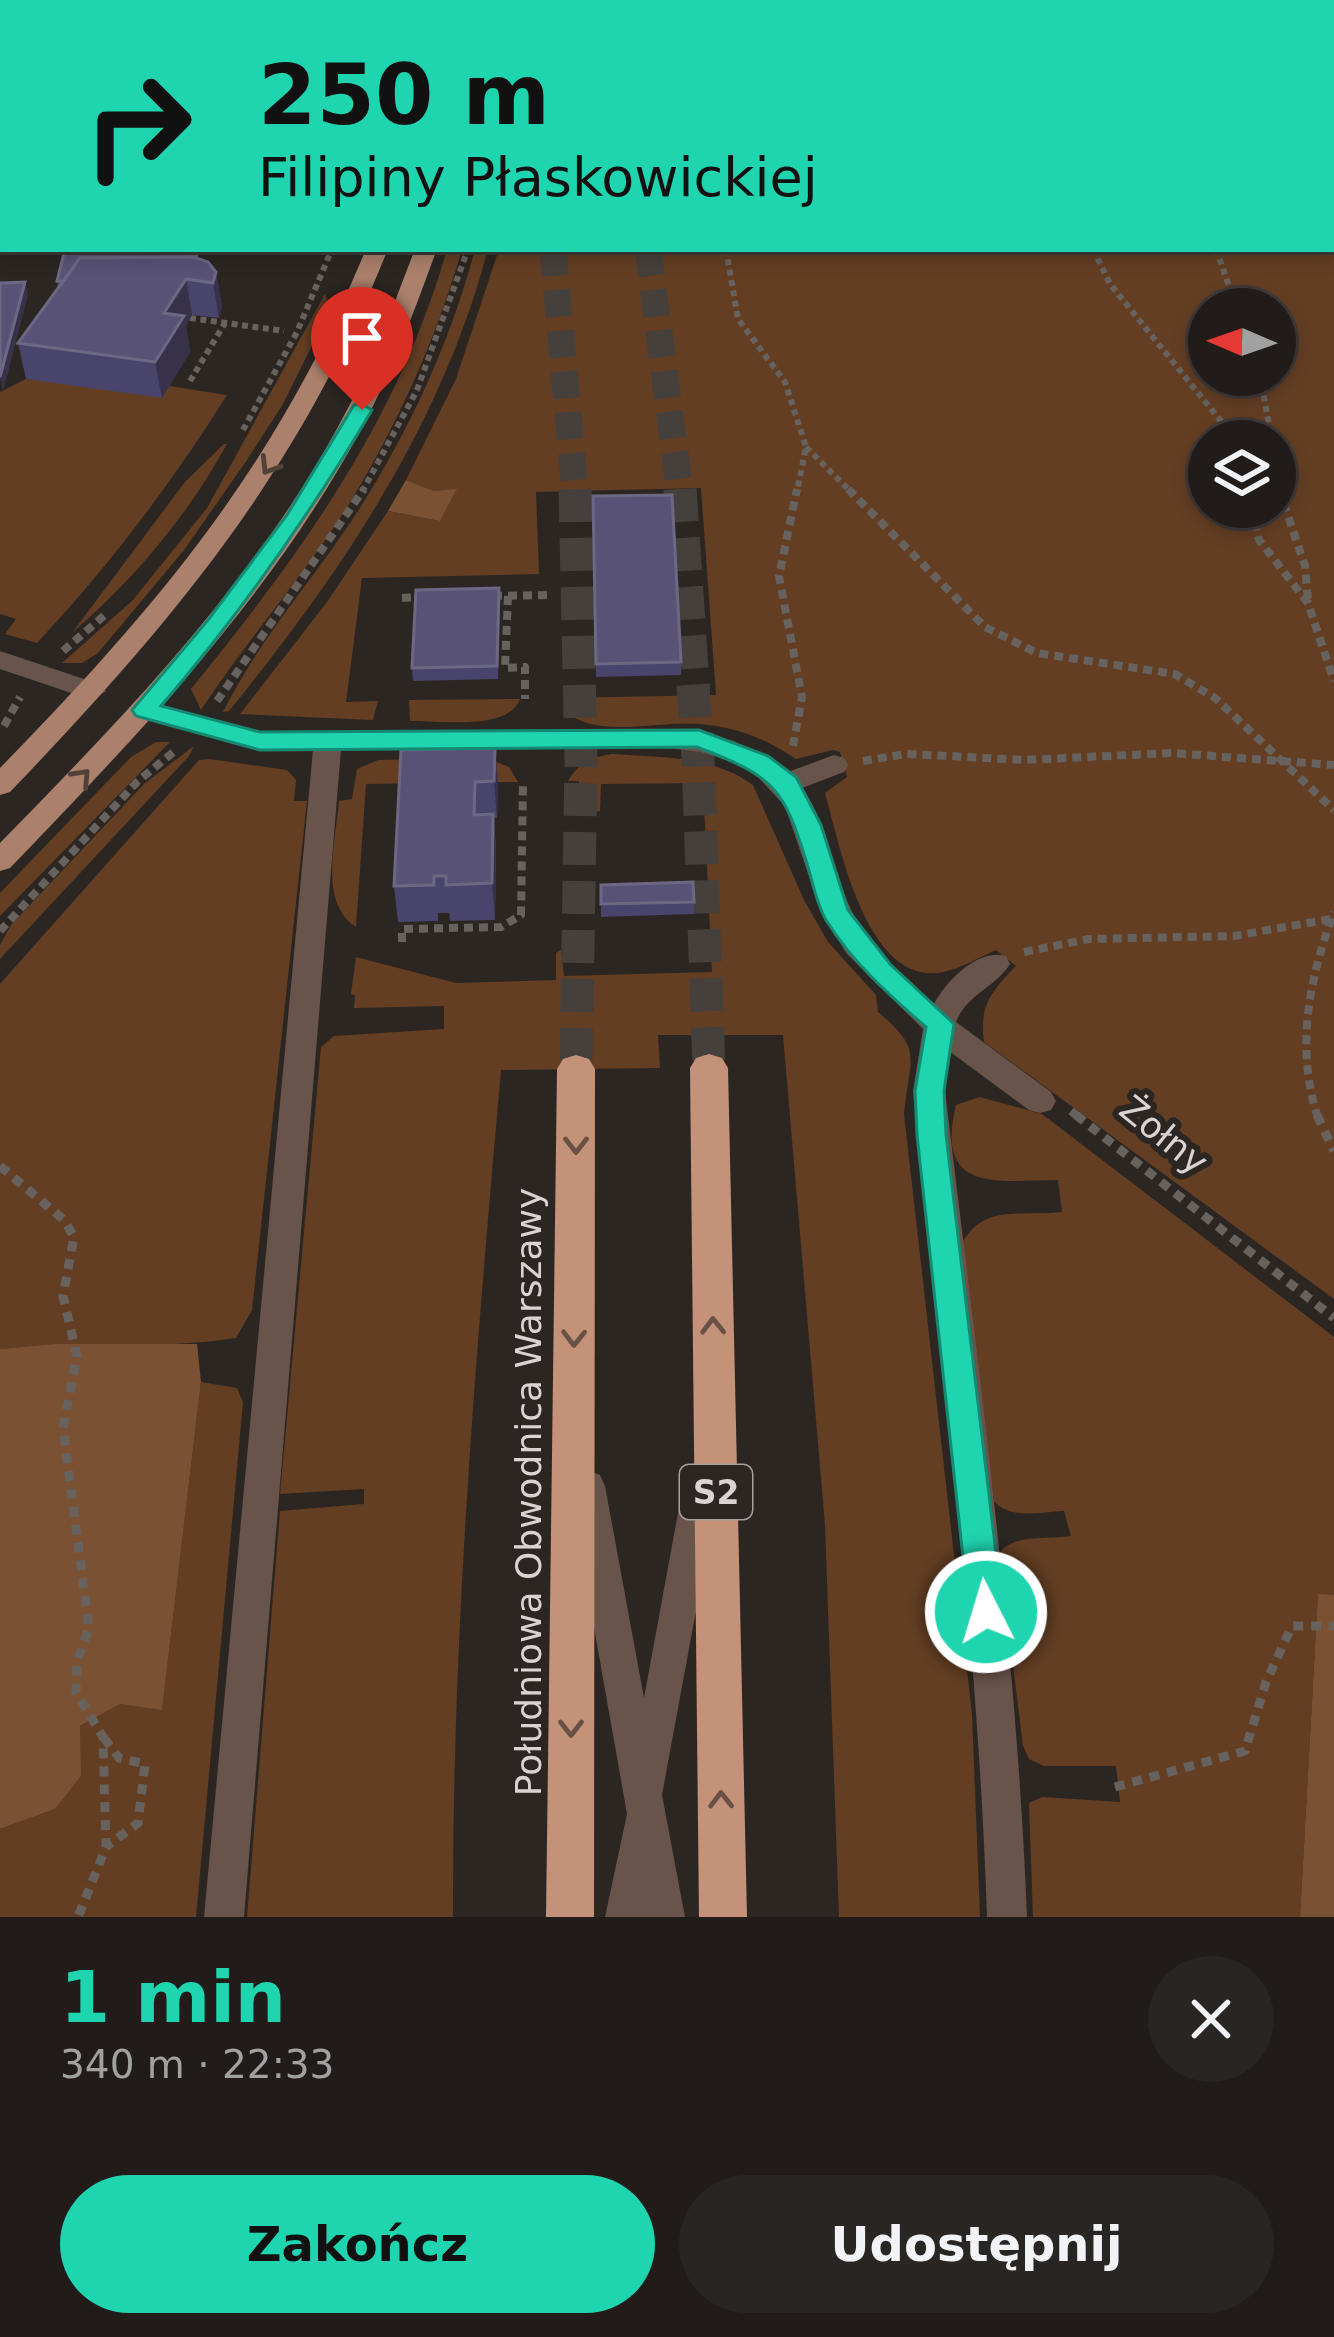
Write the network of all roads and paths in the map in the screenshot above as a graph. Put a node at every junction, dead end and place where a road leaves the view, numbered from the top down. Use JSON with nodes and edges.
{"nodes":[{"id":1,"x":331,"y":252,"type":"edge"},
{"id":2,"x":376,"y":252,"type":"edge"},
{"id":3,"x":425,"y":252,"type":"edge"},
{"id":4,"x":727,"y":252,"type":"edge"},
{"id":5,"x":1094,"y":252,"type":"edge"},
{"id":6,"x":1217,"y":252,"type":"edge"},
{"id":7,"x":1230,"y":288,"type":"edge"},
{"id":8,"x":190,"y":318,"type":"dead end"},
{"id":9,"x":225,"y":323,"type":"junction"},
{"id":10,"x":284,"y":331,"type":"dead end"},
{"id":11,"x":190,"y":381,"type":"dead end"},
{"id":12,"x":1220,"y":420,"type":"edge"},
{"id":13,"x":237,"y":440,"type":"dead end"},
{"id":14,"x":806,"y":447,"type":"junction"},
{"id":15,"x":1255,"y":528,"type":"edge"},
{"id":16,"x":1292,"y":528,"type":"edge"},
{"id":17,"x":551,"y":595,"type":"dead end"},
{"id":18,"x":487,"y":596,"type":"edge"},
{"id":19,"x":508,"y":596,"type":"junction"},
{"id":20,"x":444,"y":597,"type":"edge"},
{"id":21,"x":402,"y":598,"type":"dead end"},
{"id":22,"x":1308,"y":603,"type":"junction"},
{"id":23,"x":110,"y":611,"type":"dead end"},
{"id":24,"x":0,"y":660,"type":"edge"},
{"id":25,"x":50,"y":662,"type":"dead end"},
{"id":26,"x":240,"y":664,"type":"dead end"},
{"id":27,"x":1334,"y":681,"type":"edge"},
{"id":28,"x":29,"y":685,"type":"dead end"},
{"id":29,"x":92,"y":691,"type":"junction"},
{"id":30,"x":525,"y":699,"type":"dead end"},
{"id":31,"x":144,"y":710,"type":"junction"},
{"id":32,"x":208,"y":713,"type":"dead end"},
{"id":33,"x":0,"y":732,"type":"edge"},
{"id":34,"x":328,"y":741,"type":"junction"},
{"id":35,"x":183,"y":742,"type":"dead end"},
{"id":36,"x":1282,"y":761,"type":"junction"},
{"id":37,"x":1334,"y":765,"type":"edge"},
{"id":38,"x":834,"y":766,"type":"joint"},
{"id":39,"x":524,"y":782,"type":"dead end"},
{"id":40,"x":787,"y":783,"type":"junction"},
{"id":41,"x":0,"y":784,"type":"edge"},
{"id":42,"x":1334,"y":810,"type":"edge"},
{"id":43,"x":0,"y":861,"type":"edge"},
{"id":44,"x":1332,"y":916,"type":"edge"},
{"id":45,"x":0,"y":931,"type":"edge"},
{"id":46,"x":402,"y":942,"type":"dead end"},
{"id":47,"x":995,"y":964,"type":"joint"},
{"id":48,"x":940,"y":1024,"type":"junction"},
{"id":49,"x":709,"y":1068,"type":"tunnel mouth"},
{"id":50,"x":576,"y":1069,"type":"tunnel mouth"},
{"id":51,"x":1040,"y":1101,"type":"joint"},
{"id":52,"x":1334,"y":1150,"type":"edge"},
{"id":53,"x":0,"y":1166,"type":"edge"},
{"id":54,"x":1334,"y":1318,"type":"edge"},
{"id":55,"x":574,"y":1409,"type":"junction"},
{"id":56,"x":715,"y":1410,"type":"junction"},
{"id":57,"x":1334,"y":1626,"type":"edge"},
{"id":58,"x":103,"y":1737,"type":"junction"},
{"id":59,"x":1115,"y":1786,"type":"dead end"},
{"id":60,"x":644,"y":1804,"type":"junction"},
{"id":61,"x":106,"y":1847,"type":"junction"},
{"id":62,"x":78,"y":1917,"type":"edge"},
{"id":63,"x":224,"y":1917,"type":"edge"},
{"id":64,"x":570,"y":1917,"type":"edge"},
{"id":65,"x":626,"y":1917,"type":"edge"},
{"id":66,"x":665,"y":1917,"type":"edge"},
{"id":67,"x":723,"y":1917,"type":"edge"},
{"id":68,"x":1007,"y":1917,"type":"edge"}],
"edges":[{"from":1,"to":13,"type":"path"},
{"from":2,"to":29,"type":"main road","one_way":true},
{"from":3,"to":31,"type":"main road"},
{"from":4,"to":14,"type":"path"},
{"from":5,"to":12,"type":"path"},
{"from":6,"to":7,"type":"path"},
{"from":8,"to":9,"type":"path"},
{"from":9,"to":10,"type":"path"},
{"from":9,"to":11,"type":"path"},
{"from":14,"to":36,"type":"path"},
{"from":14,"to":40,"type":"path"},
{"from":15,"to":22,"type":"path"},
{"from":16,"to":22,"type":"path"},
{"from":17,"to":19,"type":"path"},
{"from":18,"to":19,"type":"path"},
{"from":19,"to":30,"type":"path"},
{"from":20,"to":21,"type":"path"},
{"from":22,"to":27,"type":"path"},
{"from":23,"to":25,"type":"path"},
{"from":24,"to":29,"type":"street"},
{"from":26,"to":32,"type":"path"},
{"from":28,"to":33,"type":"path"},
{"from":29,"to":41,"type":"main road"},
{"from":31,"to":34,"type":"street"},
{"from":43,"to":31,"type":"main road","one_way":true},
{"from":34,"to":40,"type":"street"},
{"from":34,"to":63,"type":"street"},
{"from":35,"to":45,"type":"path"},
{"from":36,"to":37,"type":"path"},
{"from":36,"to":38,"type":"path"},
{"from":36,"to":42,"type":"path"},
{"from":38,"to":40,"type":"street"},
{"from":39,"to":46,"type":"path"},
{"from":40,"to":48,"type":"street"},
{"from":44,"to":47,"type":"path"},
{"from":44,"to":52,"type":"path"},
{"from":47,"to":48,"type":"street"},
{"from":48,"to":51,"type":"street"},
{"from":48,"to":68,"type":"street"},
{"from":56,"to":49,"type":"highway","number":"S2","one_way":true},
{"from":50,"to":55,"type":"highway","name":"Południowa Obwodnica Warszawy","one_way":true},
{"from":51,"to":54,"type":"path","name":"Żołny"},
{"from":53,"to":58,"type":"path"},
{"from":55,"to":60,"type":"street"},
{"from":55,"to":64,"type":"highway","name":"Południowa Obwodnica Warszawy","one_way":true},
{"from":56,"to":60,"type":"street"},
{"from":67,"to":56,"type":"highway","number":"S2","one_way":true},
{"from":57,"to":59,"type":"path"},
{"from":58,"to":61,"type":"path"},
{"from":58,"to":61,"type":"path"},
{"from":60,"to":65,"type":"street"},
{"from":60,"to":66,"type":"street"},
{"from":61,"to":62,"type":"path"}]}
